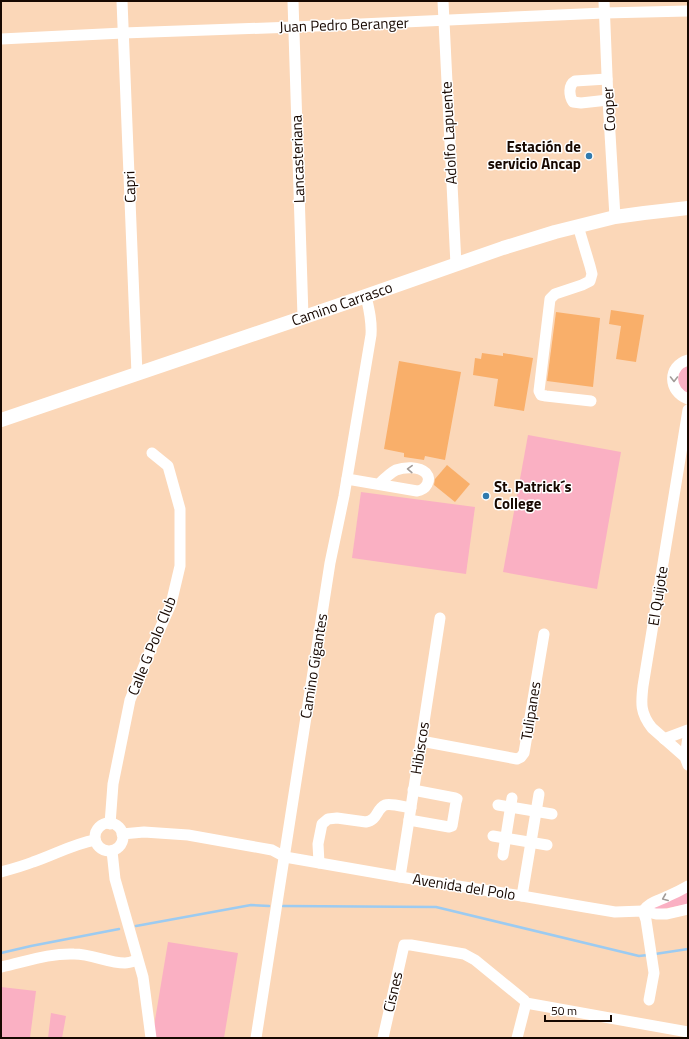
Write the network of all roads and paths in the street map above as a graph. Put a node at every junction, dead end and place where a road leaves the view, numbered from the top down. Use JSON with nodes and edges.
{"nodes":[{"id":1,"x":122,"y":1,"type":"edge"},
{"id":2,"x":293,"y":1,"type":"edge"},
{"id":3,"x":443,"y":1,"type":"edge"},
{"id":4,"x":604,"y":1,"type":"edge"},
{"id":5,"x":688,"y":11,"type":"edge"},
{"id":6,"x":604,"y":13,"type":"junction"},
{"id":7,"x":444,"y":20,"type":"junction"},
{"id":8,"x":294,"y":27,"type":"junction"},
{"id":9,"x":123,"y":33,"type":"junction"},
{"id":10,"x":1,"y":39,"type":"edge"},
{"id":11,"x":607,"y":79,"type":"junction"},
{"id":12,"x":608,"y":100,"type":"junction"},
{"id":13,"x":688,"y":208,"type":"edge"},
{"id":14,"x":615,"y":217,"type":"junction"},
{"id":15,"x":578,"y":226,"type":"junction"},
{"id":16,"x":456,"y":265,"type":"junction"},
{"id":17,"x":366,"y":296,"type":"junction"},
{"id":18,"x":303,"y":317,"type":"junction"},
{"id":19,"x":688,"y":360,"type":"edge"},
{"id":20,"x":137,"y":374,"type":"junction"},
{"id":21,"x":688,"y":399,"type":"edge"},
{"id":22,"x":591,"y":401,"type":"dead end"},
{"id":23,"x":688,"y":410,"type":"edge"},
{"id":24,"x":1,"y":420,"type":"edge"},
{"id":25,"x":152,"y":453,"type":"dead end"},
{"id":26,"x":347,"y":479,"type":"junction"},
{"id":27,"x":379,"y":484,"type":"dead end"},
{"id":28,"x":440,"y":618,"type":"dead end"},
{"id":29,"x":544,"y":634,"type":"dead end"},
{"id":30,"x":688,"y":730,"type":"edge"},
{"id":31,"x":688,"y":736,"type":"edge"},
{"id":32,"x":664,"y":739,"type":"junction"},
{"id":33,"x":421,"y":741,"type":"junction"},
{"id":34,"x":687,"y":761,"type":"edge"},
{"id":35,"x":413,"y":790,"type":"junction"},
{"id":36,"x":539,"y":794,"type":"dead end"},
{"id":37,"x":511,"y":802,"type":"junction"},
{"id":38,"x":498,"y":805,"type":"dead end"},
{"id":39,"x":411,"y":808,"type":"junction"},
{"id":40,"x":536,"y":811,"type":"junction"},
{"id":41,"x":552,"y":814,"type":"dead end"},
{"id":42,"x":409,"y":820,"type":"junction"},
{"id":43,"x":110,"y":824,"type":"junction"},
{"id":44,"x":122,"y":834,"type":"junction"},
{"id":45,"x":493,"y":836,"type":"dead end"},
{"id":46,"x":506,"y":838,"type":"junction"},
{"id":47,"x":95,"y":840,"type":"junction"},
{"id":48,"x":531,"y":842,"type":"junction"},
{"id":49,"x":547,"y":845,"type":"dead end"},
{"id":50,"x":112,"y":851,"type":"junction"},
{"id":51,"x":503,"y":855,"type":"dead end"},
{"id":52,"x":285,"y":857,"type":"junction"},
{"id":53,"x":319,"y":863,"type":"junction"},
{"id":54,"x":1,"y":872,"type":"edge"},
{"id":55,"x":400,"y":877,"type":"junction"},
{"id":56,"x":688,"y":886,"type":"edge"},
{"id":57,"x":522,"y":896,"type":"junction"},
{"id":58,"x":688,"y":909,"type":"edge"},
{"id":59,"x":643,"y":911,"type":"junction"},
{"id":60,"x":137,"y":960,"type":"junction"},
{"id":61,"x":1,"y":967,"type":"edge"},
{"id":62,"x":649,"y":1000,"type":"dead end"},
{"id":63,"x":526,"y":1003,"type":"junction"},
{"id":64,"x":688,"y":1032,"type":"edge"},
{"id":65,"x":151,"y":1038,"type":"edge"},
{"id":66,"x":256,"y":1038,"type":"edge"},
{"id":67,"x":383,"y":1038,"type":"edge"},
{"id":68,"x":517,"y":1038,"type":"edge"}],
"edges":[{"from":1,"to":9,"type":"street","name":"Capri"},
{"from":2,"to":8,"type":"street","name":"Lancasteriana"},
{"from":3,"to":7,"type":"street","name":"Adolfo Lapuente"},
{"from":4,"to":6,"type":"street","name":"Cooper"},
{"from":5,"to":6,"type":"street","name":"Juan Pedro Beranger"},
{"from":6,"to":7,"type":"street","name":"Juan Pedro Beranger"},
{"from":6,"to":11,"type":"street","name":"Cooper"},
{"from":7,"to":8,"type":"street","name":"Juan Pedro Beranger"},
{"from":7,"to":16,"type":"street","name":"Adolfo Lapuente"},
{"from":8,"to":9,"type":"street","name":"Juan Pedro Beranger"},
{"from":8,"to":18,"type":"street","name":"Lancasteriana"},
{"from":9,"to":10,"type":"street","name":"Juan Pedro Beranger"},
{"from":9,"to":20,"type":"street","name":"Capri"},
{"from":11,"to":12,"type":"street","name":"Cooper"},
{"from":11,"to":12,"type":"street"},
{"from":12,"to":14,"type":"street","name":"Cooper"},
{"from":13,"to":14,"type":"main road","name":"Camino Carrasco"},
{"from":14,"to":15,"type":"main road","name":"Camino Carrasco"},
{"from":15,"to":16,"type":"main road","name":"Camino Carrasco"},
{"from":15,"to":22,"type":"street"},
{"from":16,"to":17,"type":"main road","name":"Camino Carrasco"},
{"from":17,"to":18,"type":"main road","name":"Camino Carrasco"},
{"from":17,"to":26,"type":"street","name":"Camino Gigantes"},
{"from":18,"to":20,"type":"main road","name":"Camino Carrasco"},
{"from":19,"to":21,"type":"street","one_way":true},
{"from":20,"to":24,"type":"main road","name":"Camino Carrasco"},
{"from":23,"to":32,"type":"street","name":"El Quijote"},
{"from":25,"to":43,"type":"street","name":"Calle G Polo Club"},
{"from":26,"to":27,"type":"street"},
{"from":26,"to":52,"type":"street","name":"Camino Gigantes"},
{"from":28,"to":33,"type":"street","name":"Hibiscos"},
{"from":29,"to":33,"type":"street","name":"Tulipanes"},
{"from":30,"to":32,"type":"street"},
{"from":31,"to":34,"type":"street"},
{"from":32,"to":34,"type":"street","name":"El Quijote"},
{"from":33,"to":35,"type":"street","name":"Hibiscos"},
{"from":35,"to":39,"type":"street","name":"Hibiscos"},
{"from":35,"to":42,"type":"street"},
{"from":36,"to":40,"type":"street"},
{"from":37,"to":38,"type":"street"},
{"from":37,"to":40,"type":"street"},
{"from":37,"to":46,"type":"street"},
{"from":39,"to":42,"type":"street","name":"Hibiscos"},
{"from":39,"to":53,"type":"street"},
{"from":40,"to":41,"type":"street"},
{"from":40,"to":48,"type":"street"},
{"from":42,"to":55,"type":"street","name":"Hibiscos"},
{"from":43,"to":44,"type":"street"},
{"from":43,"to":47,"type":"street"},
{"from":44,"to":50,"type":"street"},
{"from":44,"to":52,"type":"street","name":"Avenida del Polo"},
{"from":45,"to":46,"type":"street"},
{"from":46,"to":48,"type":"street"},
{"from":46,"to":51,"type":"street"},
{"from":47,"to":50,"type":"street"},
{"from":47,"to":54,"type":"street"},
{"from":48,"to":49,"type":"street"},
{"from":48,"to":57,"type":"street"},
{"from":50,"to":60,"type":"street"},
{"from":52,"to":53,"type":"street","name":"Avenida del Polo"},
{"from":52,"to":66,"type":"street","name":"Camino Gigantes"},
{"from":53,"to":55,"type":"street","name":"Avenida del Polo"},
{"from":55,"to":57,"type":"street","name":"Avenida del Polo"},
{"from":56,"to":59,"type":"street","one_way":true},
{"from":57,"to":59,"type":"street","name":"Avenida del Polo"},
{"from":58,"to":59,"type":"street","name":"Avenida del Polo"},
{"from":59,"to":62,"type":"street"},
{"from":60,"to":61,"type":"street"},
{"from":60,"to":65,"type":"street"},
{"from":63,"to":64,"type":"street"},
{"from":63,"to":67,"type":"street","name":"Cisnes"},
{"from":63,"to":68,"type":"street"}]}
